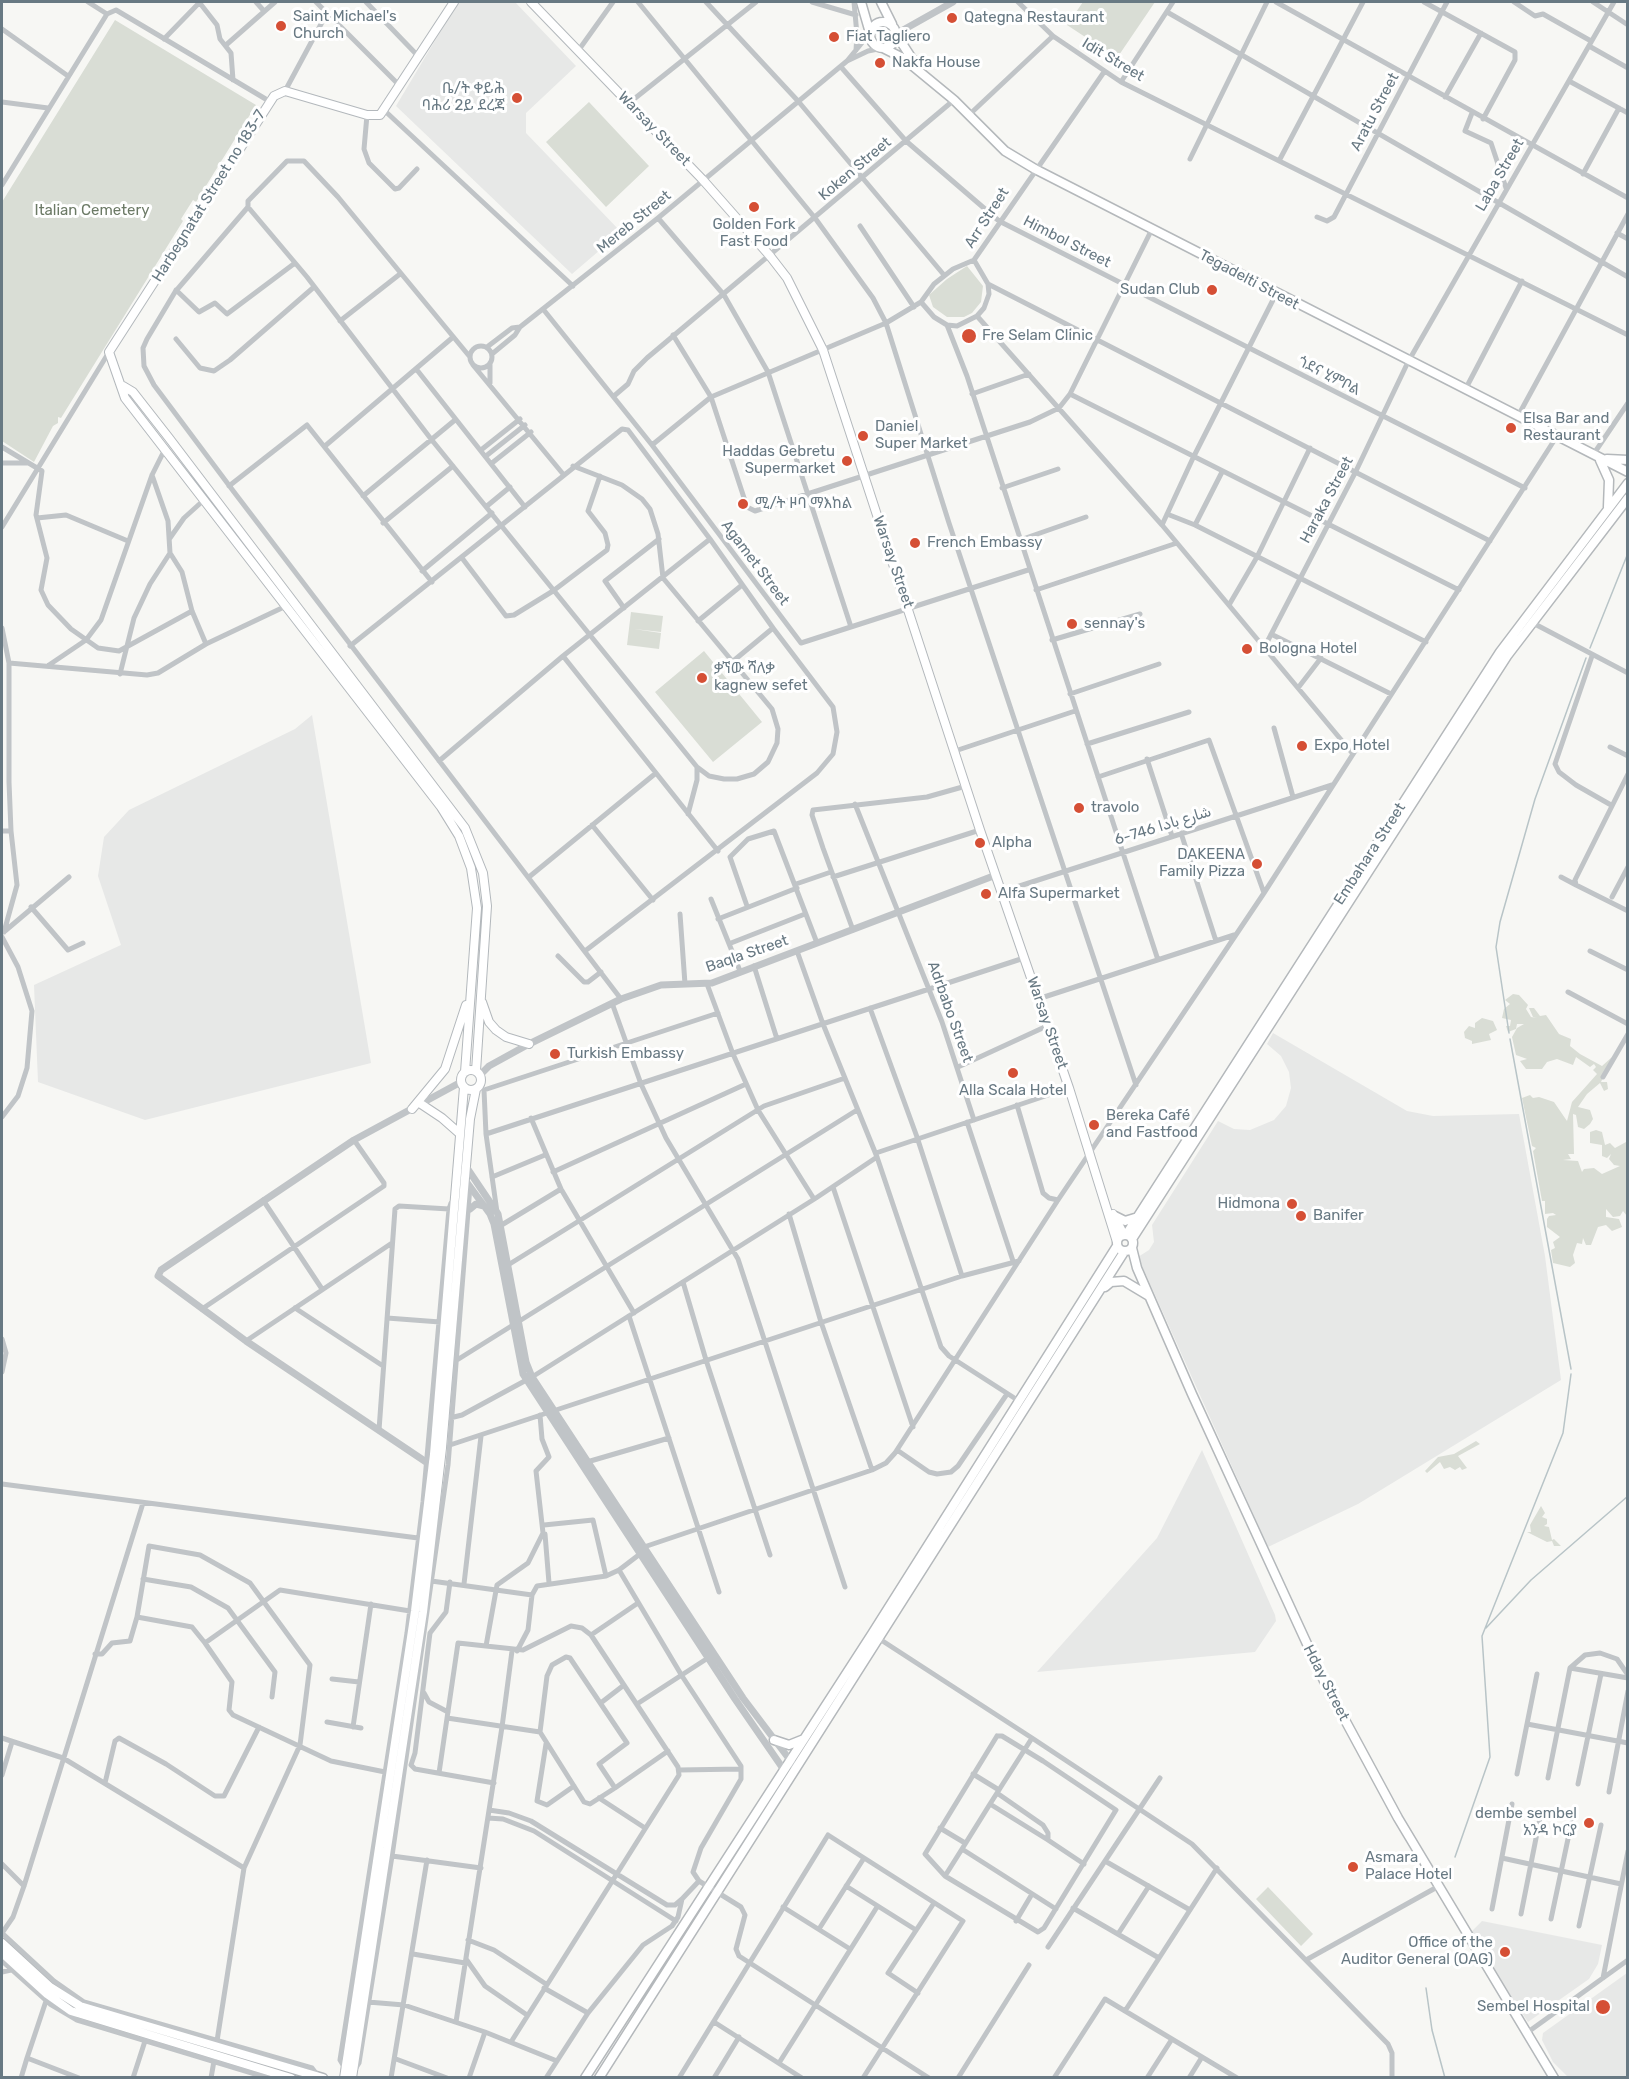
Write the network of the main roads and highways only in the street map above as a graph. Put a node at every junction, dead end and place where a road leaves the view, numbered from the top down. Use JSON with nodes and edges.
{"nodes":[{"id":1,"x":452,"y":2,"type":"edge"},
{"id":2,"x":861,"y":2,"type":"edge"},
{"id":3,"x":880,"y":2,"type":"edge"},
{"id":4,"x":534,"y":3,"type":"edge"},
{"id":5,"x":895,"y":30,"type":"junction"},
{"id":6,"x":870,"y":33,"type":"junction"},
{"id":7,"x":883,"y":48,"type":"junction"},
{"id":8,"x":921,"y":73,"type":"junction"},
{"id":9,"x":123,"y":386,"type":"junction"},
{"id":10,"x":1598,"y":457,"type":"junction"},
{"id":11,"x":1628,"y":460,"type":"edge"},
{"id":12,"x":1628,"y":472,"type":"edge"},
{"id":13,"x":1628,"y":483,"type":"edge"},
{"id":14,"x":1626,"y":500,"type":"edge"},
{"id":15,"x":1607,"y":511,"type":"junction"},
{"id":16,"x":1528,"y":621,"type":"junction"},
{"id":17,"x":324,"y":641,"type":"junction"},
{"id":18,"x":316,"y":647,"type":"junction"},
{"id":19,"x":481,"y":994,"type":"junction"},
{"id":20,"x":470,"y":995,"type":"junction"},
{"id":21,"x":529,"y":1044,"type":"road end"},
{"id":22,"x":465,"y":1072,"type":"junction"},
{"id":23,"x":478,"y":1073,"type":"junction"},
{"id":24,"x":462,"y":1084,"type":"junction"},
{"id":25,"x":476,"y":1089,"type":"junction"},
{"id":26,"x":420,"y":1104,"type":"road end"},
{"id":27,"x":412,"y":1108,"type":"road end"},
{"id":28,"x":459,"y":1133,"type":"junction"},
{"id":29,"x":1108,"y":1208,"type":"junction"},
{"id":30,"x":1115,"y":1216,"type":"junction"},
{"id":31,"x":1138,"y":1217,"type":"junction"},
{"id":32,"x":1125,"y":1243,"type":"junction"},
{"id":33,"x":1098,"y":1293,"type":"junction"},
{"id":34,"x":1149,"y":1296,"type":"junction"},
{"id":35,"x":424,"y":1580,"type":"junction"},
{"id":36,"x":876,"y":1636,"type":"junction"},
{"id":37,"x":805,"y":1738,"type":"junction"},
{"id":38,"x":774,"y":1740,"type":"road end"},
{"id":39,"x":2,"y":1943,"type":"edge"},
{"id":40,"x":2,"y":1953,"type":"edge"},
{"id":41,"x":349,"y":2074,"type":"edge"},
{"id":42,"x":321,"y":2077,"type":"edge"},
{"id":43,"x":291,"y":2078,"type":"edge"},
{"id":44,"x":585,"y":2078,"type":"edge"},
{"id":45,"x":599,"y":2078,"type":"edge"},
{"id":46,"x":1554,"y":2078,"type":"edge"}],
"edges":[{"from":1,"to":9,"type":"main road","name":"Harbegnatat Street no 183-7"},
{"from":2,"to":6,"type":"main road"},
{"from":3,"to":5,"type":"main road"},
{"from":4,"to":29,"type":"main road","name":"Warsay Street"},
{"from":5,"to":6,"type":"main road"},
{"from":5,"to":7,"type":"main road"},
{"from":5,"to":8,"type":"main road"},
{"from":6,"to":7,"type":"main road"},
{"from":7,"to":8,"type":"main road","name":"Tegadelti Street"},
{"from":8,"to":10,"type":"main road","name":"Tegadelti Street"},
{"from":9,"to":17,"type":"main road"},
{"from":9,"to":18,"type":"main road"},
{"from":10,"to":11,"type":"main road"},
{"from":10,"to":12,"type":"main road","name":"Tegadelti Street"},
{"from":10,"to":15,"type":"main road"},
{"from":13,"to":15,"type":"main road","name":"Embahara Street"},
{"from":14,"to":16,"type":"main road","name":"Embahara Street"},
{"from":15,"to":16,"type":"main road","name":"Embahara Street"},
{"from":16,"to":31,"type":"main road","name":"Embahara Street"},
{"from":16,"to":32,"type":"main road","name":"Embahara Street"},
{"from":17,"to":18,"type":"main road"},
{"from":17,"to":19,"type":"main road"},
{"from":18,"to":20,"type":"main road"},
{"from":19,"to":21,"type":"main road"},
{"from":19,"to":23,"type":"main road"},
{"from":20,"to":22,"type":"main road"},
{"from":20,"to":27,"type":"main road"},
{"from":22,"to":23,"type":"main road"},
{"from":22,"to":24,"type":"main road"},
{"from":23,"to":25,"type":"main road"},
{"from":24,"to":25,"type":"main road"},
{"from":24,"to":28,"type":"main road"},
{"from":25,"to":35,"type":"main road"},
{"from":26,"to":28,"type":"main road"},
{"from":28,"to":35,"type":"main road"},
{"from":29,"to":30,"type":"main road"},
{"from":29,"to":32,"type":"main road","name":"Warsay Street"},
{"from":30,"to":31,"type":"main road"},
{"from":30,"to":32,"type":"main road"},
{"from":31,"to":32,"type":"main road","name":"Embahara Street"},
{"from":32,"to":33,"type":"main road"},
{"from":32,"to":34,"type":"main road","name":"Hday Street"},
{"from":32,"to":36,"type":"main road"},
{"from":33,"to":34,"type":"main road"},
{"from":33,"to":36,"type":"main road"},
{"from":34,"to":46,"type":"main road","name":"Hday Street"},
{"from":35,"to":41,"type":"main road"},
{"from":36,"to":37,"type":"main road"},
{"from":36,"to":45,"type":"main road"},
{"from":37,"to":38,"type":"main road"},
{"from":37,"to":44,"type":"main road"},
{"from":39,"to":42,"type":"main road"},
{"from":40,"to":43,"type":"main road"}]}
